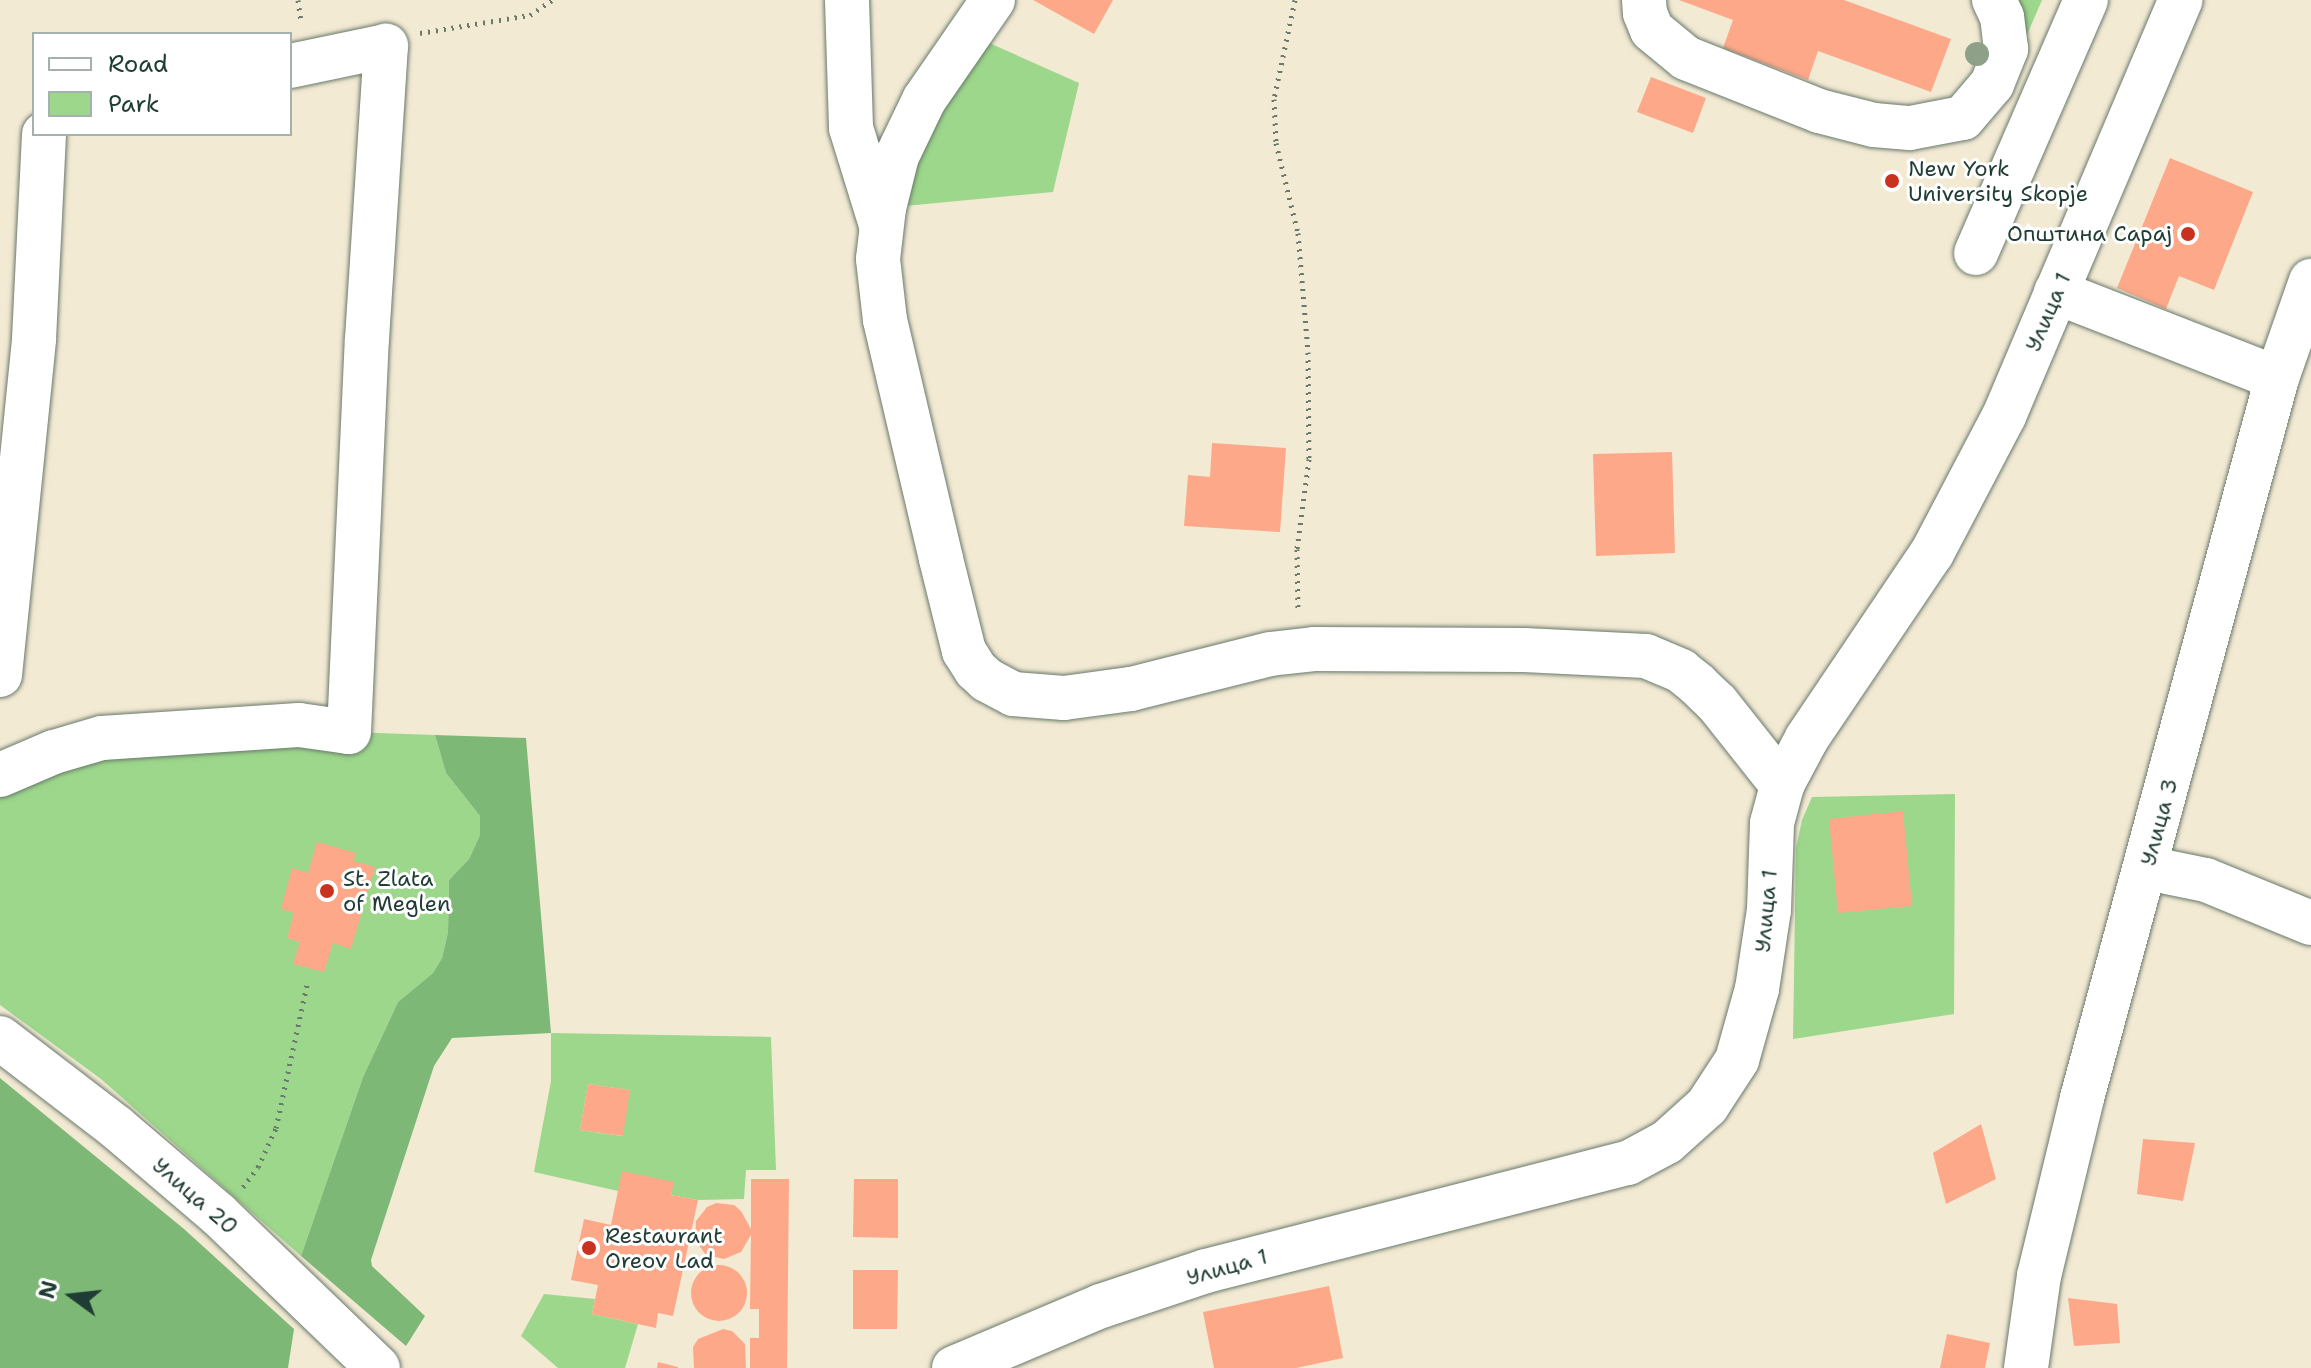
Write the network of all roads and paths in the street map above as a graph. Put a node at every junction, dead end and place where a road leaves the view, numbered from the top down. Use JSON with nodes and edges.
{"nodes":[{"id":1,"x":552,"y":0,"type":"edge"},
{"id":2,"x":847,"y":0,"type":"edge"},
{"id":3,"x":993,"y":0,"type":"edge"},
{"id":4,"x":1295,"y":0,"type":"edge"},
{"id":5,"x":1644,"y":0,"type":"edge"},
{"id":6,"x":1994,"y":0,"type":"edge"},
{"id":7,"x":2086,"y":0,"type":"edge"},
{"id":8,"x":2181,"y":0,"type":"edge"},
{"id":9,"x":386,"y":46,"type":"junction"},
{"id":10,"x":292,"y":66,"type":"edge"},
{"id":11,"x":44,"y":136,"type":"edge"},
{"id":12,"x":882,"y":227,"type":"junction"},
{"id":13,"x":1976,"y":253,"type":"dead end"},
{"id":14,"x":2311,"y":281,"type":"edge"},
{"id":15,"x":2056,"y":292,"type":"junction"},
{"id":16,"x":2277,"y":378,"type":"junction"},
{"id":17,"x":4,"y":610,"type":"edge"},
{"id":18,"x":1303,"y":650,"type":"junction"},
{"id":19,"x":0,"y":675,"type":"edge"},
{"id":20,"x":0,"y":775,"type":"edge"},
{"id":21,"x":1782,"y":785,"type":"junction"},
{"id":22,"x":2147,"y":868,"type":"junction"},
{"id":23,"x":2311,"y":923,"type":"edge"},
{"id":24,"x":308,"y":980,"type":"dead end"},
{"id":25,"x":0,"y":1038,"type":"edge"},
{"id":26,"x":218,"y":1214,"type":"junction"},
{"id":27,"x":378,"y":1368,"type":"edge"},
{"id":28,"x":954,"y":1368,"type":"edge"},
{"id":29,"x":2026,"y":1368,"type":"edge"}],
"edges":[{"from":1,"to":9,"type":"path"},
{"from":2,"to":12,"type":"street"},
{"from":3,"to":12,"type":"street"},
{"from":4,"to":18,"type":"path"},
{"from":5,"to":6,"type":"street"},
{"from":7,"to":13,"type":"street"},
{"from":8,"to":15,"type":"street","name":"Улица 1"},
{"from":9,"to":10,"type":"street"},
{"from":9,"to":20,"type":"street"},
{"from":11,"to":17,"type":"street"},
{"from":12,"to":18,"type":"street"},
{"from":14,"to":16,"type":"street","name":"Улица 3"},
{"from":15,"to":16,"type":"street"},
{"from":15,"to":21,"type":"street","name":"Улица 1"},
{"from":16,"to":22,"type":"street","name":"Улица 3"},
{"from":17,"to":19,"type":"street"},
{"from":18,"to":21,"type":"street"},
{"from":21,"to":28,"type":"street","name":"Улица 1"},
{"from":22,"to":23,"type":"street"},
{"from":22,"to":29,"type":"street","name":"Улица 3"},
{"from":24,"to":26,"type":"path"},
{"from":25,"to":26,"type":"street","name":"Улица 20"},
{"from":26,"to":27,"type":"street","name":"Улица 20"}]}
